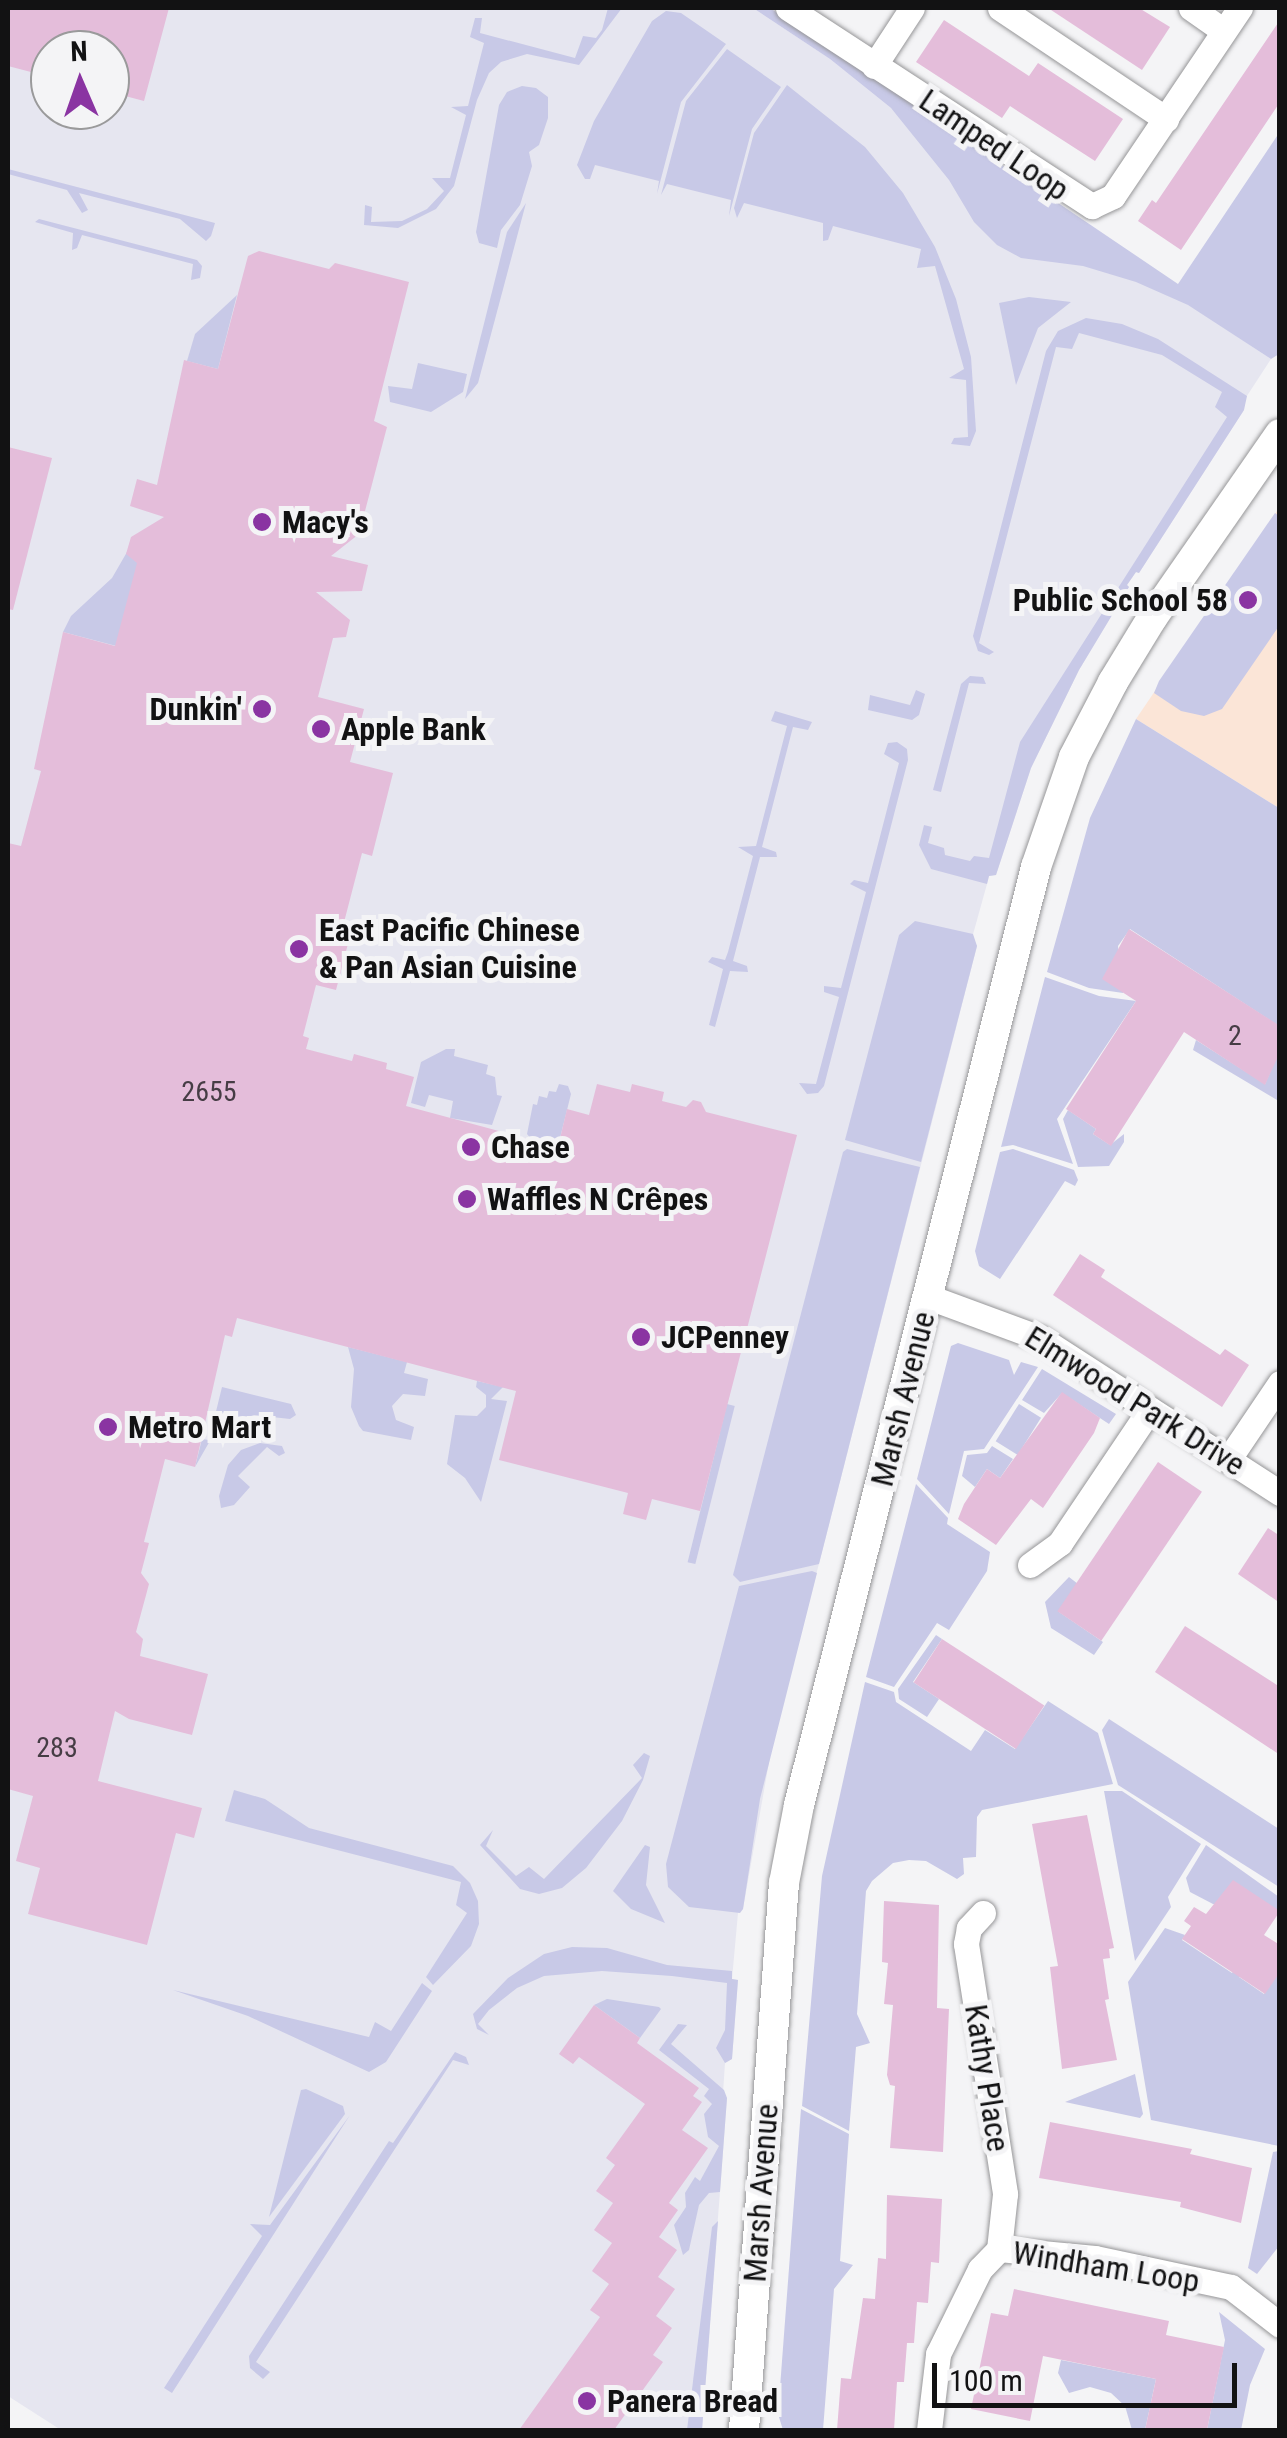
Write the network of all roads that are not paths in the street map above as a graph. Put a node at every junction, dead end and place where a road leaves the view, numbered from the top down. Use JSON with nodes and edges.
{"nodes":[{"id":1,"x":788,"y":8,"type":"edge"},
{"id":2,"x":912,"y":8,"type":"edge"},
{"id":3,"x":1000,"y":8,"type":"edge"},
{"id":4,"x":1191,"y":8,"type":"edge"},
{"id":5,"x":1240,"y":8,"type":"edge"},
{"id":6,"x":1224,"y":31,"type":"junction"},
{"id":7,"x":874,"y":66,"type":"junction"},
{"id":8,"x":1166,"y":119,"type":"junction"},
{"id":9,"x":1280,"y":434,"type":"edge"},
{"id":10,"x":930,"y":1296,"type":"junction"},
{"id":11,"x":1280,"y":1383,"type":"edge"},
{"id":12,"x":1150,"y":1409,"type":"junction"},
{"id":13,"x":1228,"y":1460,"type":"junction"},
{"id":14,"x":1280,"y":1493,"type":"edge"},
{"id":15,"x":1030,"y":1565,"type":"dead end"},
{"id":16,"x":983,"y":1913,"type":"dead end"},
{"id":17,"x":999,"y":2249,"type":"junction"},
{"id":18,"x":1280,"y":2325,"type":"edge"},
{"id":19,"x":744,"y":2430,"type":"edge"},
{"id":20,"x":929,"y":2430,"type":"edge"}],
"edges":[{"from":1,"to":7,"type":"street","name":"Lamped Loop"},
{"from":2,"to":7,"type":"street"},
{"from":3,"to":8,"type":"street"},
{"from":4,"to":6,"type":"street"},
{"from":5,"to":6,"type":"street","name":"Lamped Loop"},
{"from":6,"to":8,"type":"street","name":"Lamped Loop"},
{"from":7,"to":8,"type":"street","name":"Lamped Loop"},
{"from":9,"to":10,"type":"street","name":"Marsh Avenue"},
{"from":10,"to":12,"type":"street","name":"Elmwood Park Drive"},
{"from":10,"to":19,"type":"street","name":"Marsh Avenue"},
{"from":11,"to":13,"type":"street"},
{"from":12,"to":13,"type":"street","name":"Elmwood Park Drive"},
{"from":12,"to":15,"type":"street"},
{"from":13,"to":14,"type":"street","name":"Elmwood Park Drive"},
{"from":16,"to":17,"type":"street","name":"Kathy Place"},
{"from":17,"to":18,"type":"street","name":"Windham Loop"},
{"from":17,"to":20,"type":"street","name":"Windham Loop"}]}
